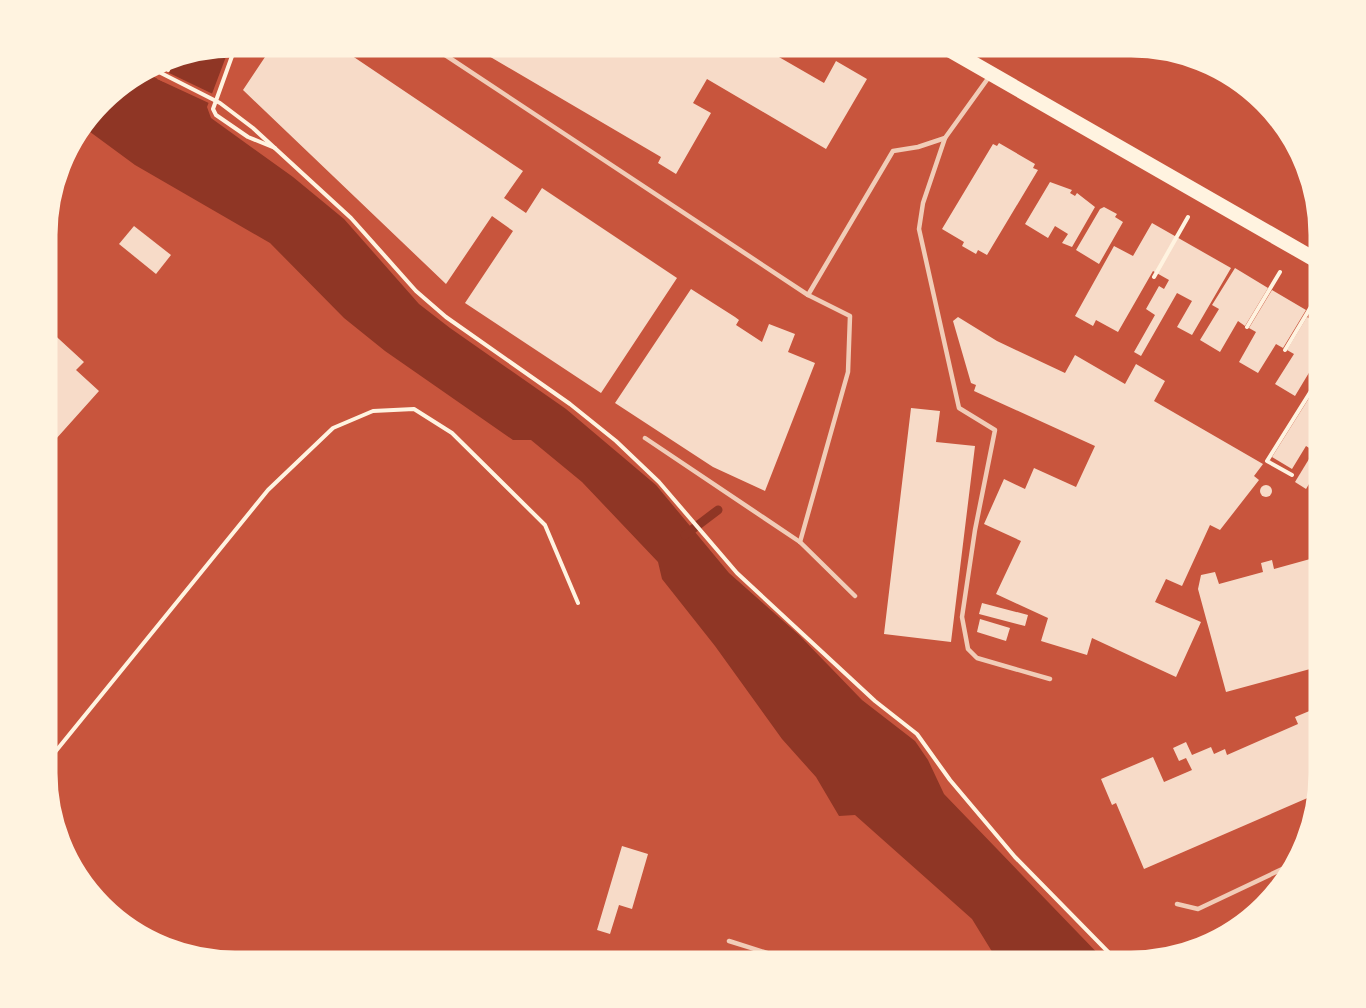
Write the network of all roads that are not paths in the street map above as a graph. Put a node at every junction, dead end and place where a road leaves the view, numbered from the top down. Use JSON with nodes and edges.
{"nodes":[{"id":1,"x":450,"y":56,"type":"edge"},
{"id":2,"x":959,"y":56,"type":"edge"},
{"id":3,"x":991,"y":75,"type":"junction"},
{"id":4,"x":945,"y":138,"type":"junction"},
{"id":5,"x":1310,"y":257,"type":"edge"},
{"id":6,"x":808,"y":295,"type":"junction"},
{"id":7,"x":645,"y":438,"type":"dead end"},
{"id":8,"x":800,"y":542,"type":"junction"},
{"id":9,"x":855,"y":596,"type":"dead end"},
{"id":10,"x":1050,"y":680,"type":"dead end"},
{"id":11,"x":1282,"y":869,"type":"edge"},
{"id":12,"x":1177,"y":904,"type":"dead end"},
{"id":13,"x":729,"y":941,"type":"dead end"},
{"id":14,"x":764,"y":952,"type":"edge"}],
"edges":[{"from":1,"to":6,"type":"lane"},
{"from":2,"to":3,"type":"main road"},
{"from":3,"to":4,"type":"lane"},
{"from":3,"to":5,"type":"main road"},
{"from":4,"to":6,"type":"lane"},
{"from":4,"to":10,"type":"lane"},
{"from":6,"to":8,"type":"lane"},
{"from":7,"to":8,"type":"lane"},
{"from":8,"to":9,"type":"lane"},
{"from":11,"to":12,"type":"lane"},
{"from":13,"to":14,"type":"lane"}]}
